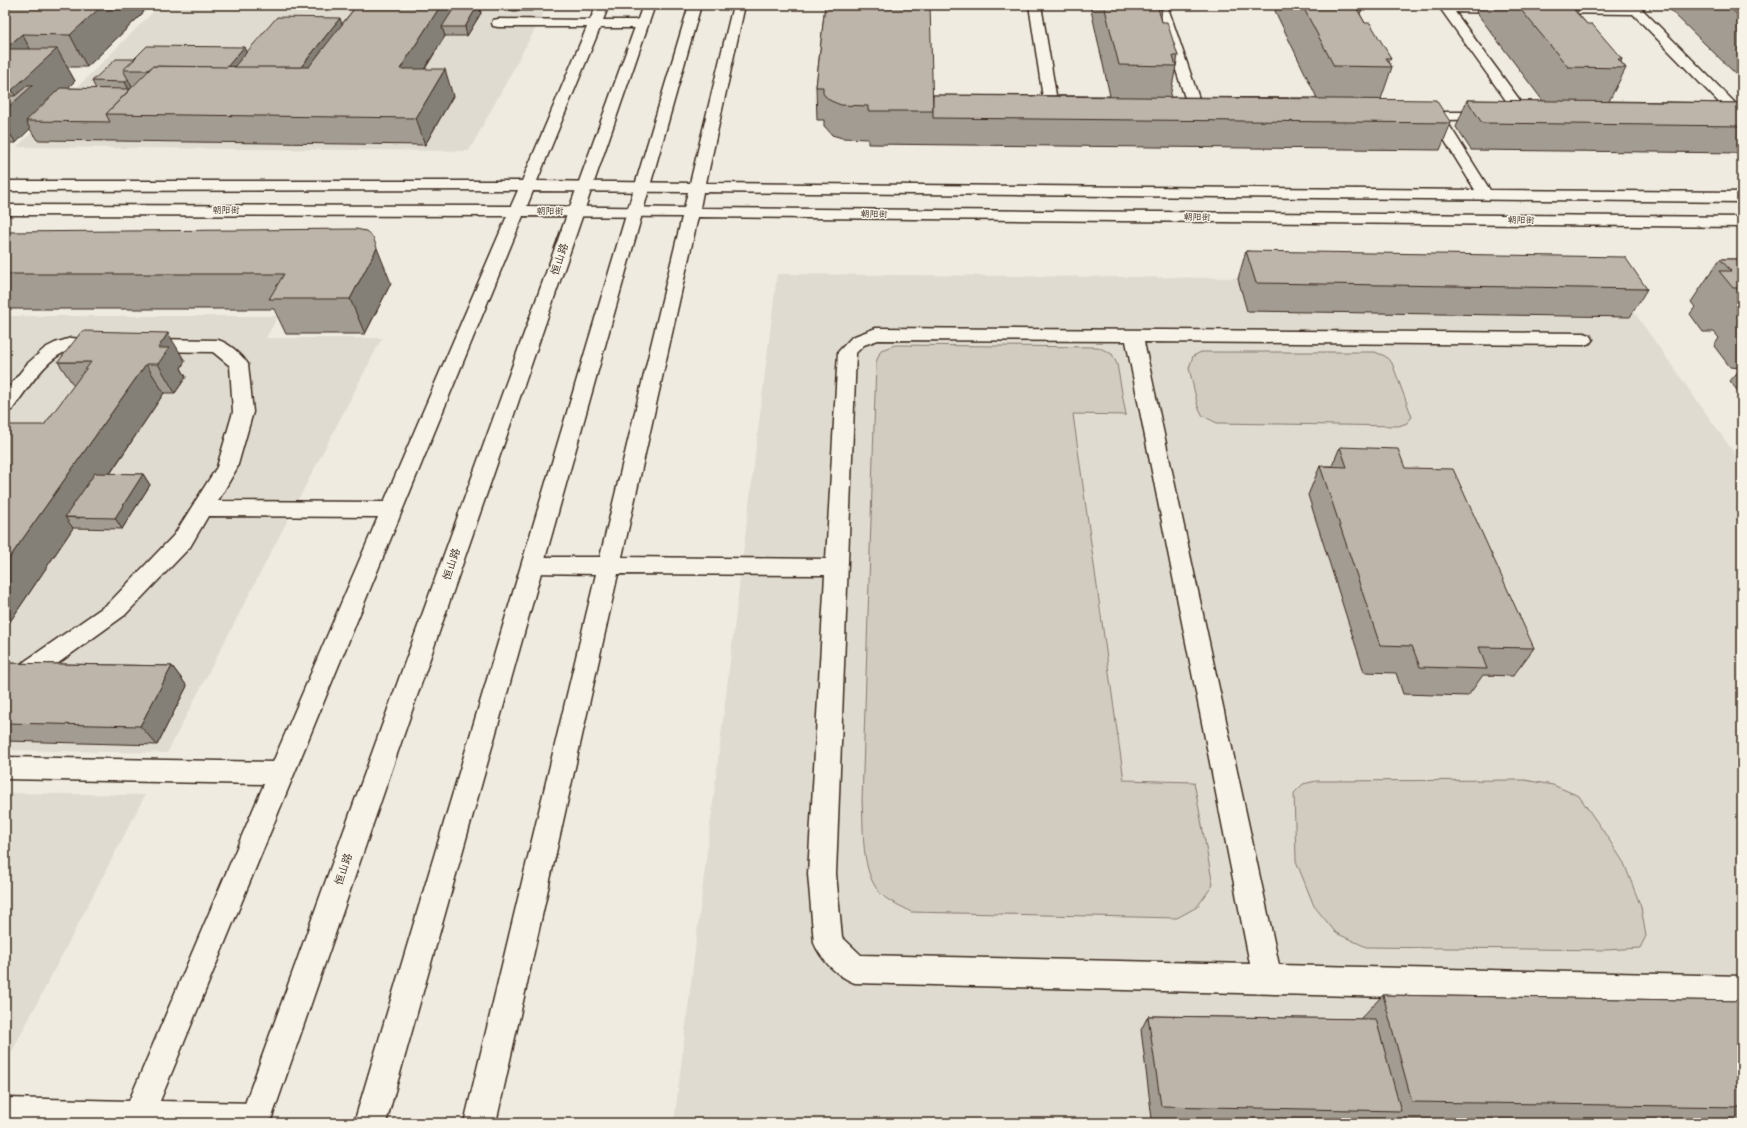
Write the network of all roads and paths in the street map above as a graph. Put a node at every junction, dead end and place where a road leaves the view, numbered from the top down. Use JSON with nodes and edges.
{"nodes":[{"id":1,"x":695,"y":5,"type":"edge"},
{"id":2,"x":738,"y":5,"type":"edge"},
{"id":3,"x":1035,"y":5,"type":"edge"},
{"id":4,"x":1139,"y":5,"type":"edge"},
{"id":5,"x":1517,"y":9,"type":"dead end"},
{"id":6,"x":1533,"y":9,"type":"edge"},
{"id":7,"x":599,"y":15,"type":"edge"},
{"id":8,"x":646,"y":15,"type":"edge"},
{"id":9,"x":498,"y":23,"type":"dead end"},
{"id":10,"x":1083,"y":112,"type":"edge"},
{"id":11,"x":1182,"y":113,"type":"edge"},
{"id":12,"x":1197,"y":113,"type":"junction"},
{"id":13,"x":1213,"y":113,"type":"edge"},
{"id":14,"x":1404,"y":115,"type":"edge"},
{"id":15,"x":1436,"y":116,"type":"junction"},
{"id":16,"x":1525,"y":117,"type":"junction"},
{"id":17,"x":1540,"y":117,"type":"edge"},
{"id":18,"x":1726,"y":119,"type":"edge"},
{"id":19,"x":1742,"y":119,"type":"edge"},
{"id":20,"x":5,"y":186,"type":"edge"},
{"id":21,"x":527,"y":186,"type":"junction"},
{"id":22,"x":585,"y":187,"type":"junction"},
{"id":23,"x":642,"y":187,"type":"junction"},
{"id":24,"x":696,"y":188,"type":"junction"},
{"id":25,"x":1485,"y":194,"type":"junction"},
{"id":26,"x":1742,"y":197,"type":"edge"},
{"id":27,"x":5,"y":210,"type":"edge"},
{"id":28,"x":516,"y":211,"type":"junction"},
{"id":29,"x":576,"y":211,"type":"junction"},
{"id":30,"x":635,"y":212,"type":"junction"},
{"id":31,"x":691,"y":212,"type":"junction"},
{"id":32,"x":1742,"y":222,"type":"edge"},
{"id":33,"x":1134,"y":336,"type":"junction"},
{"id":34,"x":1584,"y":339,"type":"dead end"},
{"id":35,"x":5,"y":405,"type":"edge"},
{"id":36,"x":202,"y":508,"type":"junction"},
{"id":37,"x":391,"y":510,"type":"junction"},
{"id":38,"x":533,"y":565,"type":"junction"},
{"id":39,"x":609,"y":565,"type":"junction"},
{"id":40,"x":837,"y":567,"type":"junction"},
{"id":41,"x":5,"y":688,"type":"edge"},
{"id":42,"x":5,"y":768,"type":"edge"},
{"id":43,"x":282,"y":773,"type":"junction"},
{"id":44,"x":1268,"y":980,"type":"junction"},
{"id":45,"x":1742,"y":991,"type":"edge"},
{"id":46,"x":5,"y":1114,"type":"edge"},
{"id":47,"x":136,"y":1120,"type":"edge"},
{"id":48,"x":254,"y":1121,"type":"edge"},
{"id":49,"x":370,"y":1123,"type":"edge"},
{"id":50,"x":480,"y":1123,"type":"edge"}],
"edges":[{"from":1,"to":23,"type":"street"},
{"from":2,"to":24,"type":"street"},
{"from":3,"to":10,"type":"street"},
{"from":4,"to":12,"type":"street"},
{"from":5,"to":16,"type":"street"},
{"from":6,"to":19,"type":"street"},
{"from":7,"to":8,"type":"street"},
{"from":7,"to":9,"type":"street"},
{"from":7,"to":21,"type":"street"},
{"from":8,"to":22,"type":"street","name":"恒山路"},
{"from":11,"to":12,"type":"street"},
{"from":12,"to":13,"type":"street"},
{"from":14,"to":15,"type":"street"},
{"from":15,"to":16,"type":"street"},
{"from":15,"to":25,"type":"street"},
{"from":16,"to":17,"type":"street"},
{"from":18,"to":19,"type":"street"},
{"from":20,"to":21,"type":"street"},
{"from":21,"to":22,"type":"street"},
{"from":21,"to":28,"type":"street"},
{"from":22,"to":23,"type":"street"},
{"from":22,"to":29,"type":"street","name":"恒山路"},
{"from":23,"to":24,"type":"street"},
{"from":23,"to":30,"type":"street"},
{"from":24,"to":25,"type":"street"},
{"from":24,"to":31,"type":"street"},
{"from":25,"to":26,"type":"street"},
{"from":27,"to":28,"type":"street","name":"朝阳街"},
{"from":28,"to":29,"type":"street","name":"朝阳街"},
{"from":28,"to":37,"type":"street"},
{"from":29,"to":30,"type":"street","name":"朝阳街"},
{"from":29,"to":48,"type":"street","name":"恒山路"},
{"from":30,"to":31,"type":"street","name":"朝阳街"},
{"from":30,"to":38,"type":"street"},
{"from":31,"to":32,"type":"street","name":"朝阳街"},
{"from":31,"to":39,"type":"street"},
{"from":33,"to":34,"type":"street"},
{"from":33,"to":40,"type":"street"},
{"from":33,"to":44,"type":"street"},
{"from":35,"to":36,"type":"street"},
{"from":36,"to":37,"type":"street"},
{"from":36,"to":41,"type":"street"},
{"from":37,"to":43,"type":"street"},
{"from":38,"to":39,"type":"street"},
{"from":38,"to":49,"type":"street"},
{"from":39,"to":40,"type":"street"},
{"from":39,"to":50,"type":"street"},
{"from":40,"to":44,"type":"street"},
{"from":42,"to":43,"type":"street"},
{"from":43,"to":47,"type":"street"},
{"from":44,"to":45,"type":"street"},
{"from":46,"to":47,"type":"street"},
{"from":47,"to":48,"type":"street"}]}
